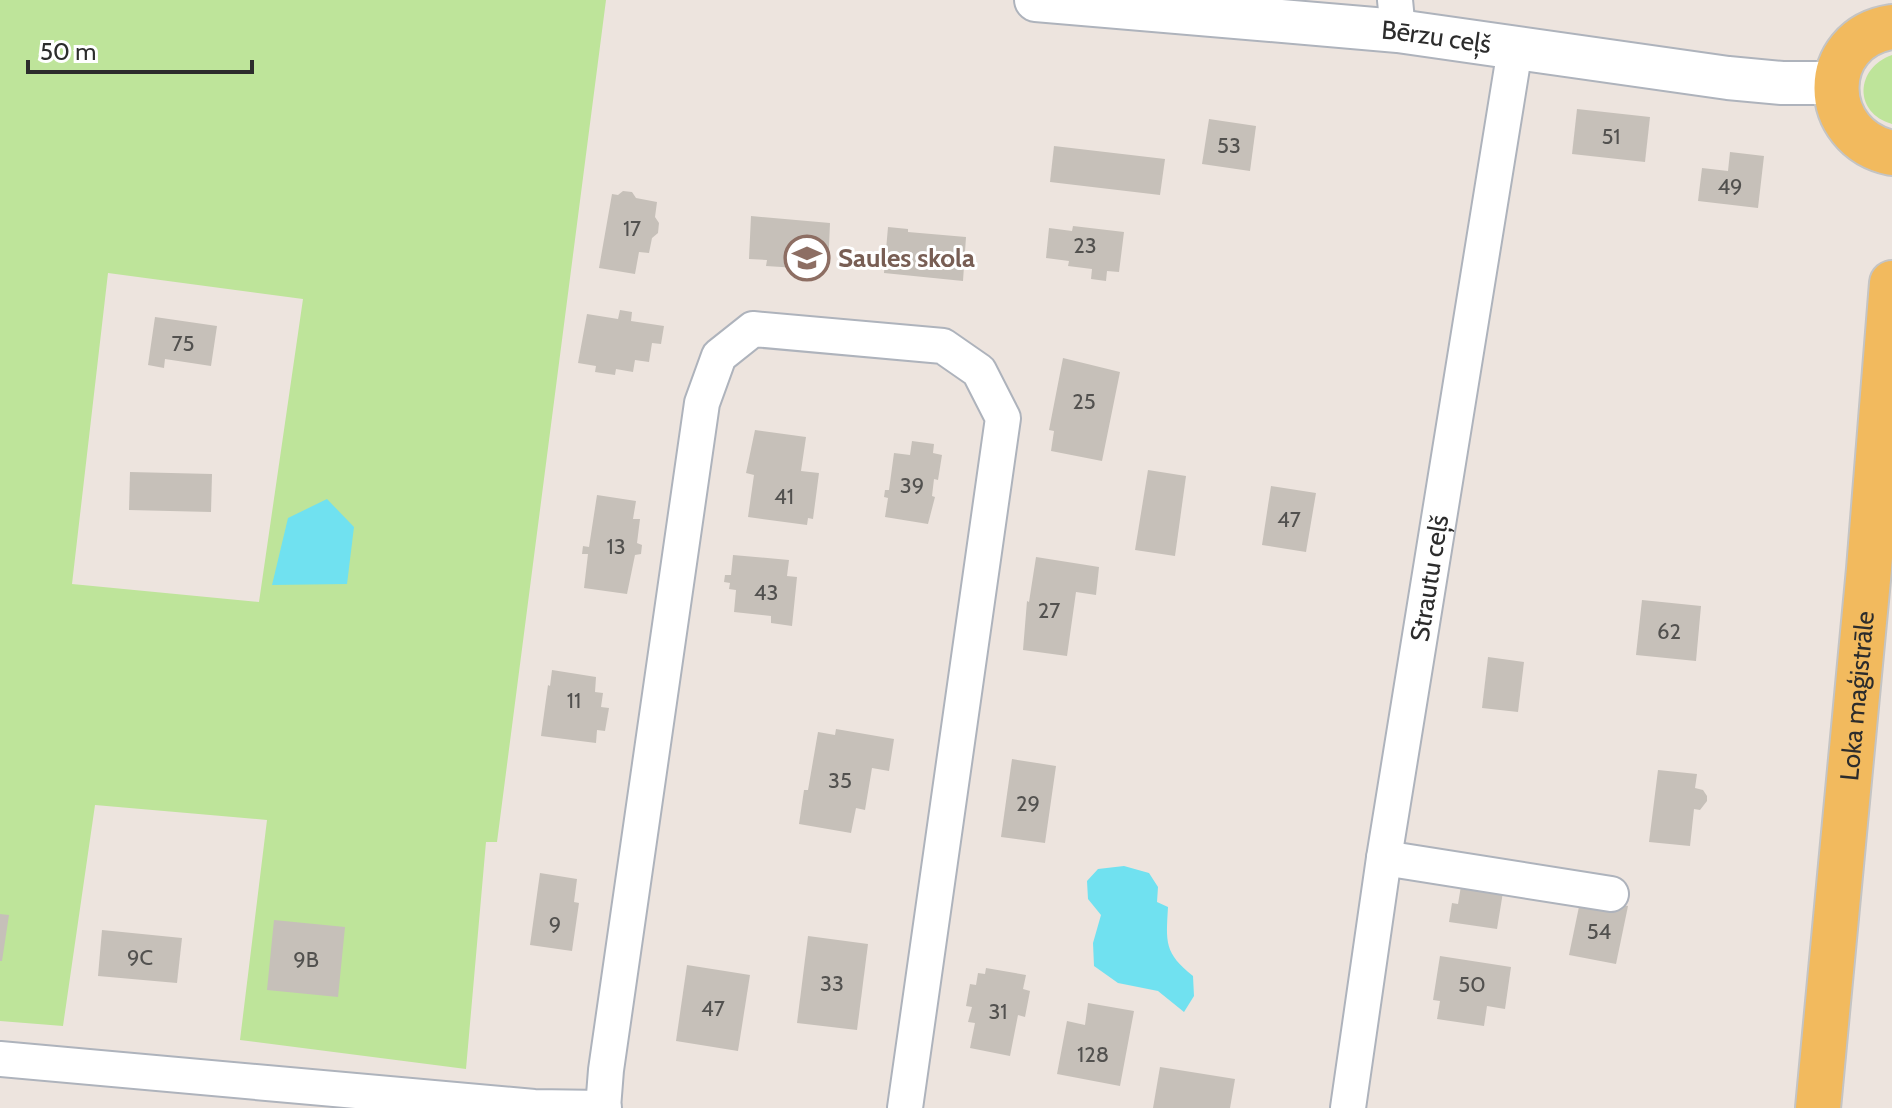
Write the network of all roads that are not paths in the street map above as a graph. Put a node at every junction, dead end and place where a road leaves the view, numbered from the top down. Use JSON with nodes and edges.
{"nodes":[{"id":1,"x":1036,"y":0,"type":"edge"},
{"id":2,"x":1396,"y":16,"type":"edge"},
{"id":3,"x":1892,"y":27,"type":"edge"},
{"id":4,"x":1515,"y":49,"type":"junction"},
{"id":5,"x":1836,"y":83,"type":"junction"},
{"id":6,"x":1892,"y":153,"type":"edge"},
{"id":7,"x":1892,"y":283,"type":"edge"},
{"id":8,"x":1384,"y":858,"type":"junction"},
{"id":9,"x":1611,"y":894,"type":"dead end"},
{"id":10,"x":0,"y":1059,"type":"edge"},
{"id":11,"x":559,"y":1107,"type":"edge"},
{"id":12,"x":603,"y":1108,"type":"edge"},
{"id":13,"x":905,"y":1108,"type":"edge"},
{"id":14,"x":1348,"y":1108,"type":"edge"},
{"id":15,"x":1818,"y":1108,"type":"edge"}],
"edges":[{"from":1,"to":2,"type":"street","name":"Bērzu ceļš"},
{"from":2,"to":4,"type":"street","name":"Bērzu ceļš"},
{"from":3,"to":5,"type":"main road"},
{"from":4,"to":5,"type":"street","name":"Bērzu ceļš"},
{"from":4,"to":8,"type":"street","name":"Strautu ceļš"},
{"from":5,"to":6,"type":"main road"},
{"from":7,"to":15,"type":"main road","name":"Loka maģistrāle"},
{"from":8,"to":9,"type":"street"},
{"from":8,"to":14,"type":"street","name":"Strautu ceļš"},
{"from":10,"to":11,"type":"street"},
{"from":11,"to":12,"type":"street"},
{"from":12,"to":13,"type":"street"}]}
